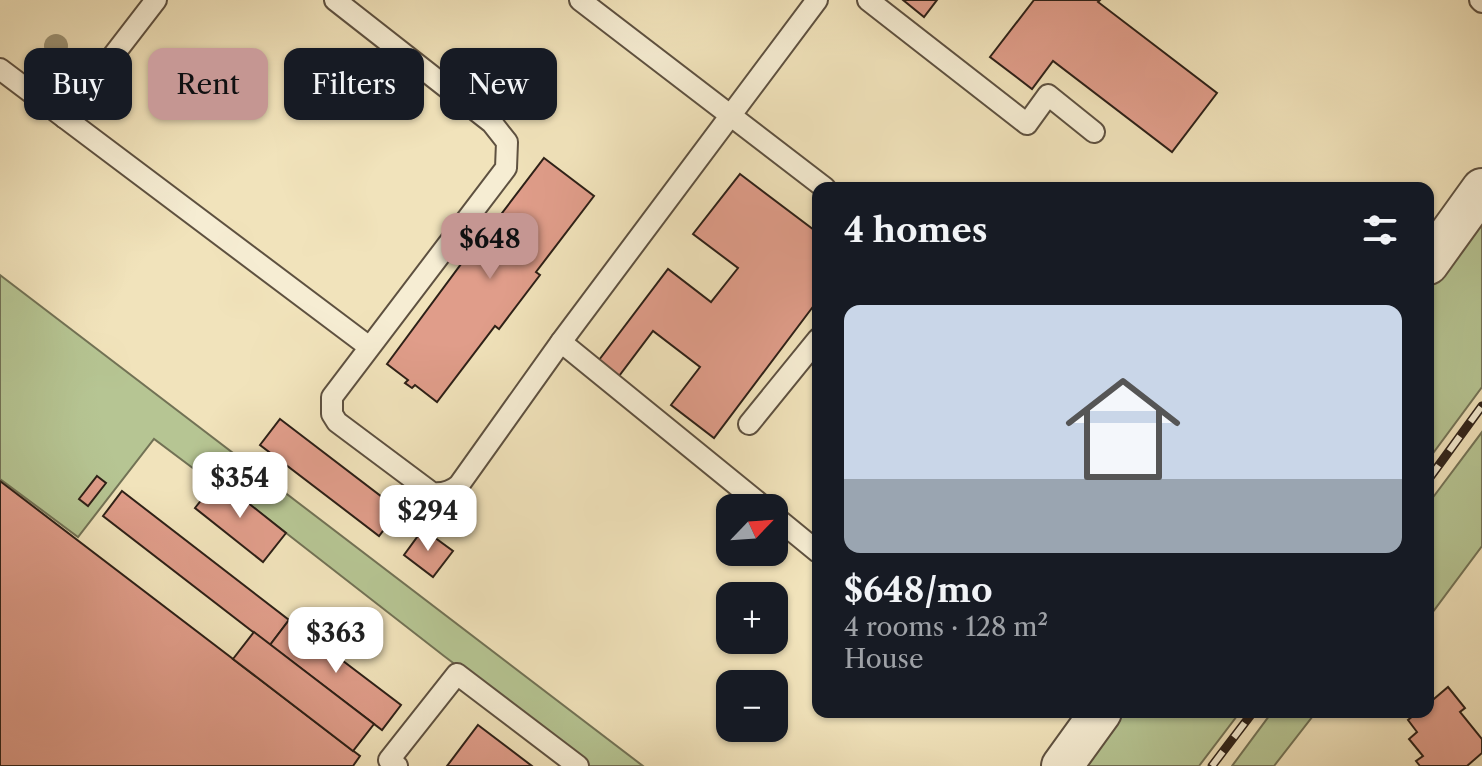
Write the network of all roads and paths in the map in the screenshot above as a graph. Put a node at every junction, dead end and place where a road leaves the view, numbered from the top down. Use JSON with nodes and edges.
{"nodes":[{"id":1,"x":156,"y":0,"type":"edge"},
{"id":2,"x":335,"y":0,"type":"edge"},
{"id":3,"x":580,"y":0,"type":"edge"},
{"id":4,"x":817,"y":0,"type":"edge"},
{"id":5,"x":868,"y":0,"type":"edge"},
{"id":6,"x":119,"y":48,"type":"edge"},
{"id":7,"x":0,"y":69,"type":"edge"},
{"id":8,"x":24,"y":87,"type":"edge"},
{"id":9,"x":730,"y":116,"type":"junction"},
{"id":10,"x":68,"y":120,"type":"edge"},
{"id":11,"x":1094,"y":132,"type":"dead end"},
{"id":12,"x":817,"y":182,"type":"edge"},
{"id":13,"x":1482,"y":189,"type":"edge"},
{"id":14,"x":1434,"y":256,"type":"edge"},
{"id":15,"x":561,"y":342,"type":"junction"},
{"id":16,"x":368,"y":346,"type":"junction"},
{"id":17,"x":812,"y":346,"type":"edge"},
{"id":18,"x":749,"y":424,"type":"dead end"},
{"id":19,"x":748,"y":494,"type":"edge"},
{"id":20,"x":788,"y":527,"type":"edge"},
{"id":21,"x":812,"y":547,"type":"edge"},
{"id":22,"x":1097,"y":718,"type":"edge"},
{"id":23,"x":390,"y":764,"type":"edge"},
{"id":24,"x":578,"y":766,"type":"edge"},
{"id":25,"x":1062,"y":766,"type":"edge"}],
"edges":[{"from":1,"to":6,"type":"lane"},
{"from":2,"to":16,"type":"lane"},
{"from":3,"to":9,"type":"lane"},
{"from":4,"to":9,"type":"lane"},
{"from":5,"to":11,"type":"lane"},
{"from":7,"to":8,"type":"lane"},
{"from":9,"to":12,"type":"lane"},
{"from":9,"to":15,"type":"lane"},
{"from":10,"to":16,"type":"lane"},
{"from":13,"to":14,"type":"street"},
{"from":15,"to":16,"type":"lane"},
{"from":15,"to":19,"type":"lane"},
{"from":17,"to":18,"type":"lane"},
{"from":20,"to":21,"type":"lane"},
{"from":22,"to":25,"type":"street"},
{"from":23,"to":24,"type":"lane"}]}
